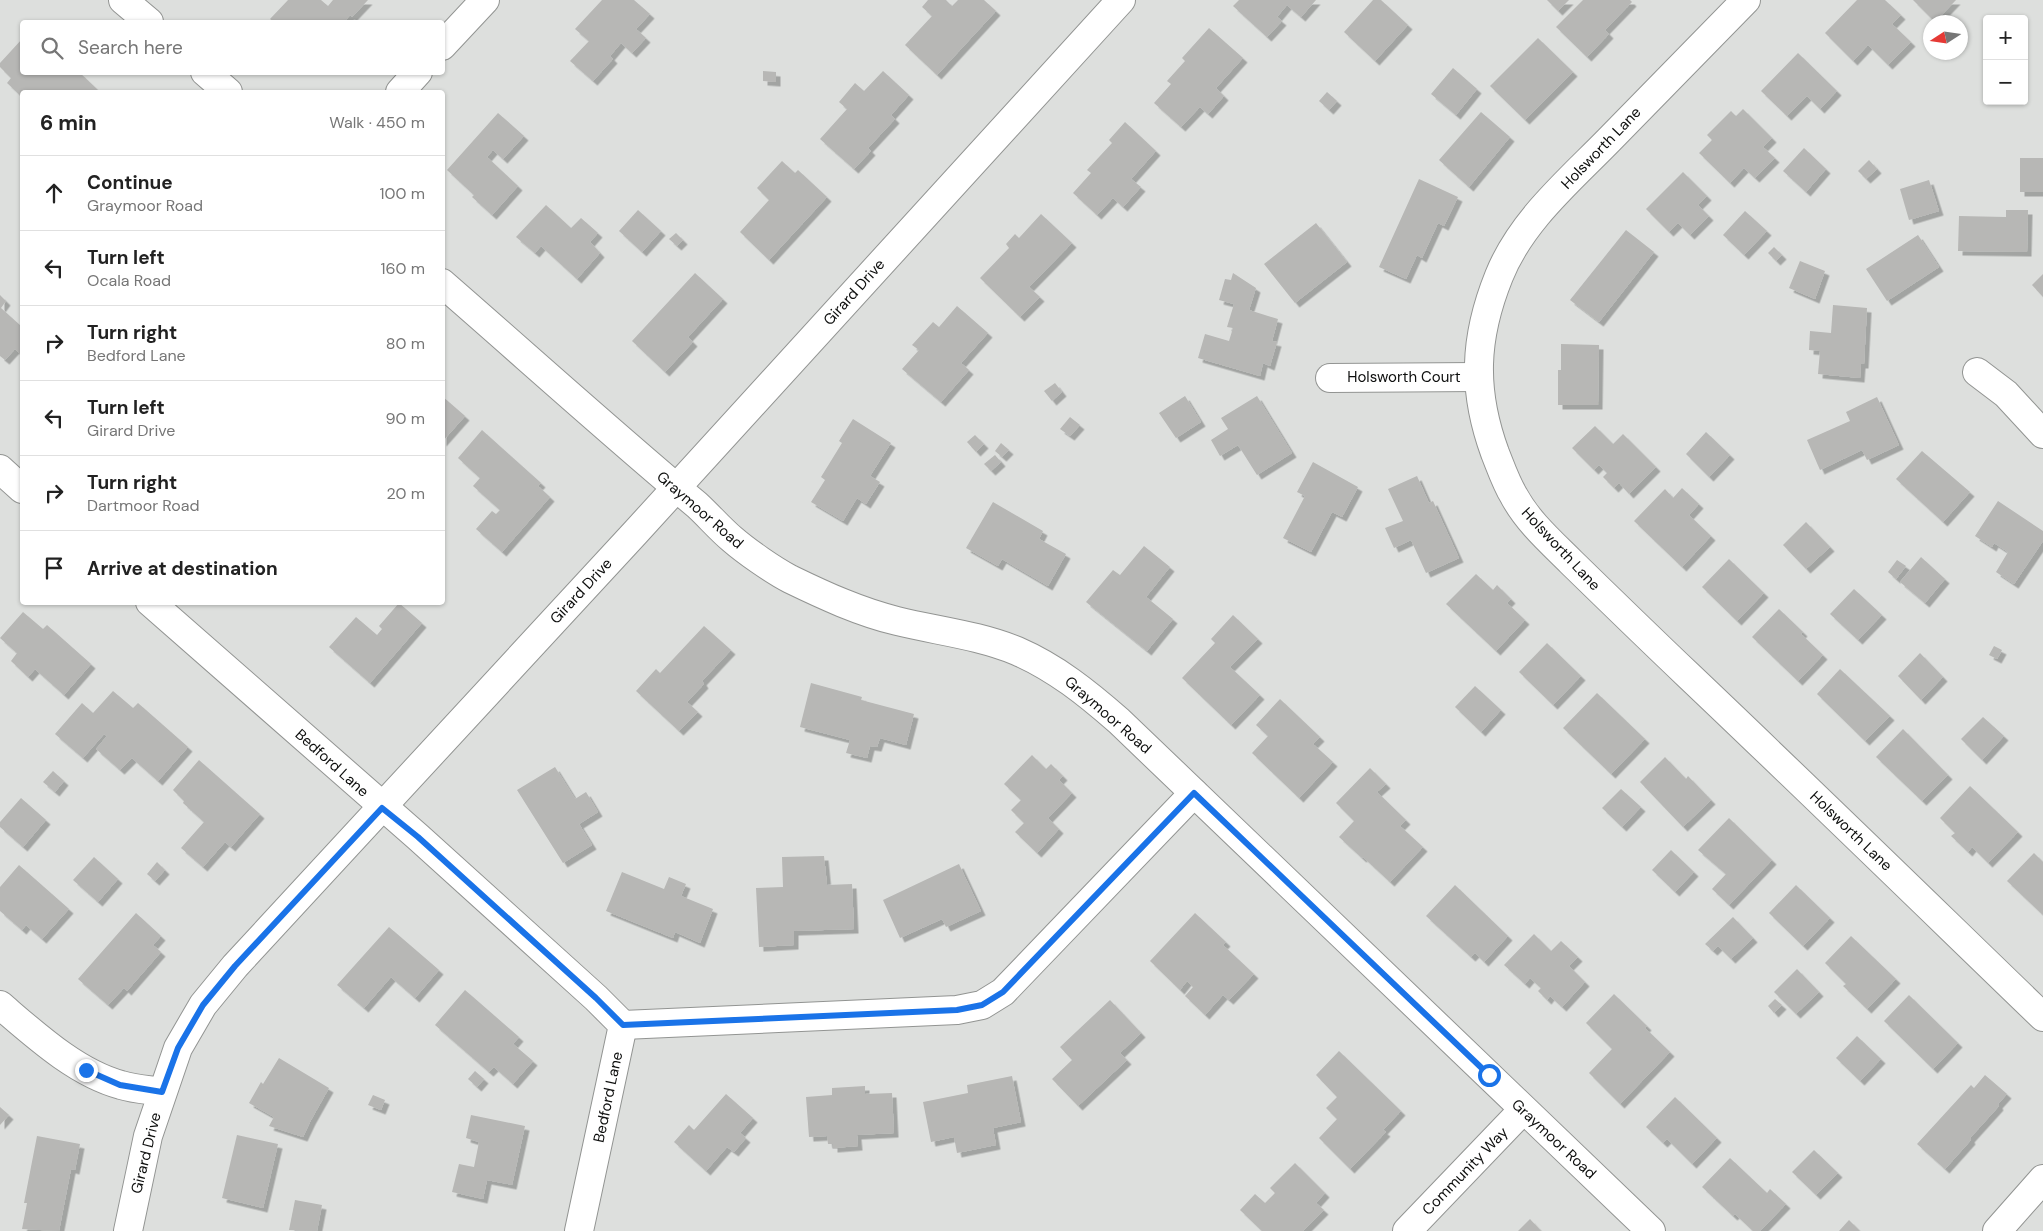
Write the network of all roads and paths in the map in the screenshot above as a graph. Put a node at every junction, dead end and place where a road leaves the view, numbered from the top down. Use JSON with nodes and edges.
{"nodes":[{"id":1,"x":123,"y":0,"type":"edge"},
{"id":2,"x":485,"y":0,"type":"edge"},
{"id":3,"x":1121,"y":0,"type":"edge"},
{"id":4,"x":1746,"y":0,"type":"edge"},
{"id":5,"x":146,"y":20,"type":"edge"},
{"id":6,"x":445,"y":43,"type":"edge"},
{"id":7,"x":208,"y":75,"type":"edge"},
{"id":8,"x":415,"y":75,"type":"edge"},
{"id":9,"x":226,"y":90,"type":"edge"},
{"id":10,"x":402,"y":90,"type":"edge"},
{"id":11,"x":445,"y":285,"type":"edge"},
{"id":12,"x":1977,"y":372,"type":"dead end"},
{"id":13,"x":1478,"y":377,"type":"junction"},
{"id":14,"x":1330,"y":378,"type":"dead end"},
{"id":15,"x":2043,"y":434,"type":"edge"},
{"id":16,"x":0,"y":470,"type":"edge"},
{"id":17,"x":20,"y":487,"type":"edge"},
{"id":18,"x":675,"y":487,"type":"junction"},
{"id":19,"x":153,"y":605,"type":"edge"},
{"id":20,"x":1194,"y":793,"type":"junction"},
{"id":21,"x":382,"y":808,"type":"junction"},
{"id":22,"x":0,"y":1005,"type":"edge"},
{"id":23,"x":2043,"y":1018,"type":"edge"},
{"id":24,"x":623,"y":1025,"type":"junction"},
{"id":25,"x":162,"y":1092,"type":"junction"},
{"id":26,"x":1523,"y":1110,"type":"junction"},
{"id":27,"x":2043,"y":1179,"type":"edge"},
{"id":28,"x":128,"y":1231,"type":"edge"},
{"id":29,"x":578,"y":1231,"type":"edge"},
{"id":30,"x":1407,"y":1231,"type":"edge"},
{"id":31,"x":1651,"y":1231,"type":"edge"},
{"id":32,"x":1997,"y":1231,"type":"edge"}],
"edges":[{"from":1,"to":5,"type":"street"},
{"from":2,"to":6,"type":"street"},
{"from":3,"to":18,"type":"street","name":"Girard Drive"},
{"from":4,"to":13,"type":"street","name":"Holsworth Lane"},
{"from":7,"to":9,"type":"street"},
{"from":8,"to":10,"type":"street"},
{"from":11,"to":18,"type":"street","name":"Graymoor Road"},
{"from":12,"to":15,"type":"street"},
{"from":13,"to":14,"type":"street","name":"Holsworth Court"},
{"from":13,"to":23,"type":"street","name":"Holsworth Lane"},
{"from":16,"to":17,"type":"street"},
{"from":18,"to":20,"type":"street","name":"Graymoor Road"},
{"from":18,"to":21,"type":"street","name":"Girard Drive"},
{"from":19,"to":21,"type":"street","name":"Bedford Lane"},
{"from":20,"to":24,"type":"street"},
{"from":20,"to":26,"type":"street","name":"Graymoor Road"},
{"from":21,"to":24,"type":"street","name":"Bedford Lane"},
{"from":21,"to":25,"type":"street","name":"Girard Drive"},
{"from":22,"to":25,"type":"street"},
{"from":24,"to":29,"type":"street","name":"Bedford Lane"},
{"from":25,"to":28,"type":"street","name":"Girard Drive"},
{"from":26,"to":30,"type":"street","name":"Community Way"},
{"from":26,"to":31,"type":"street","name":"Graymoor Road"},
{"from":27,"to":32,"type":"street"}]}
